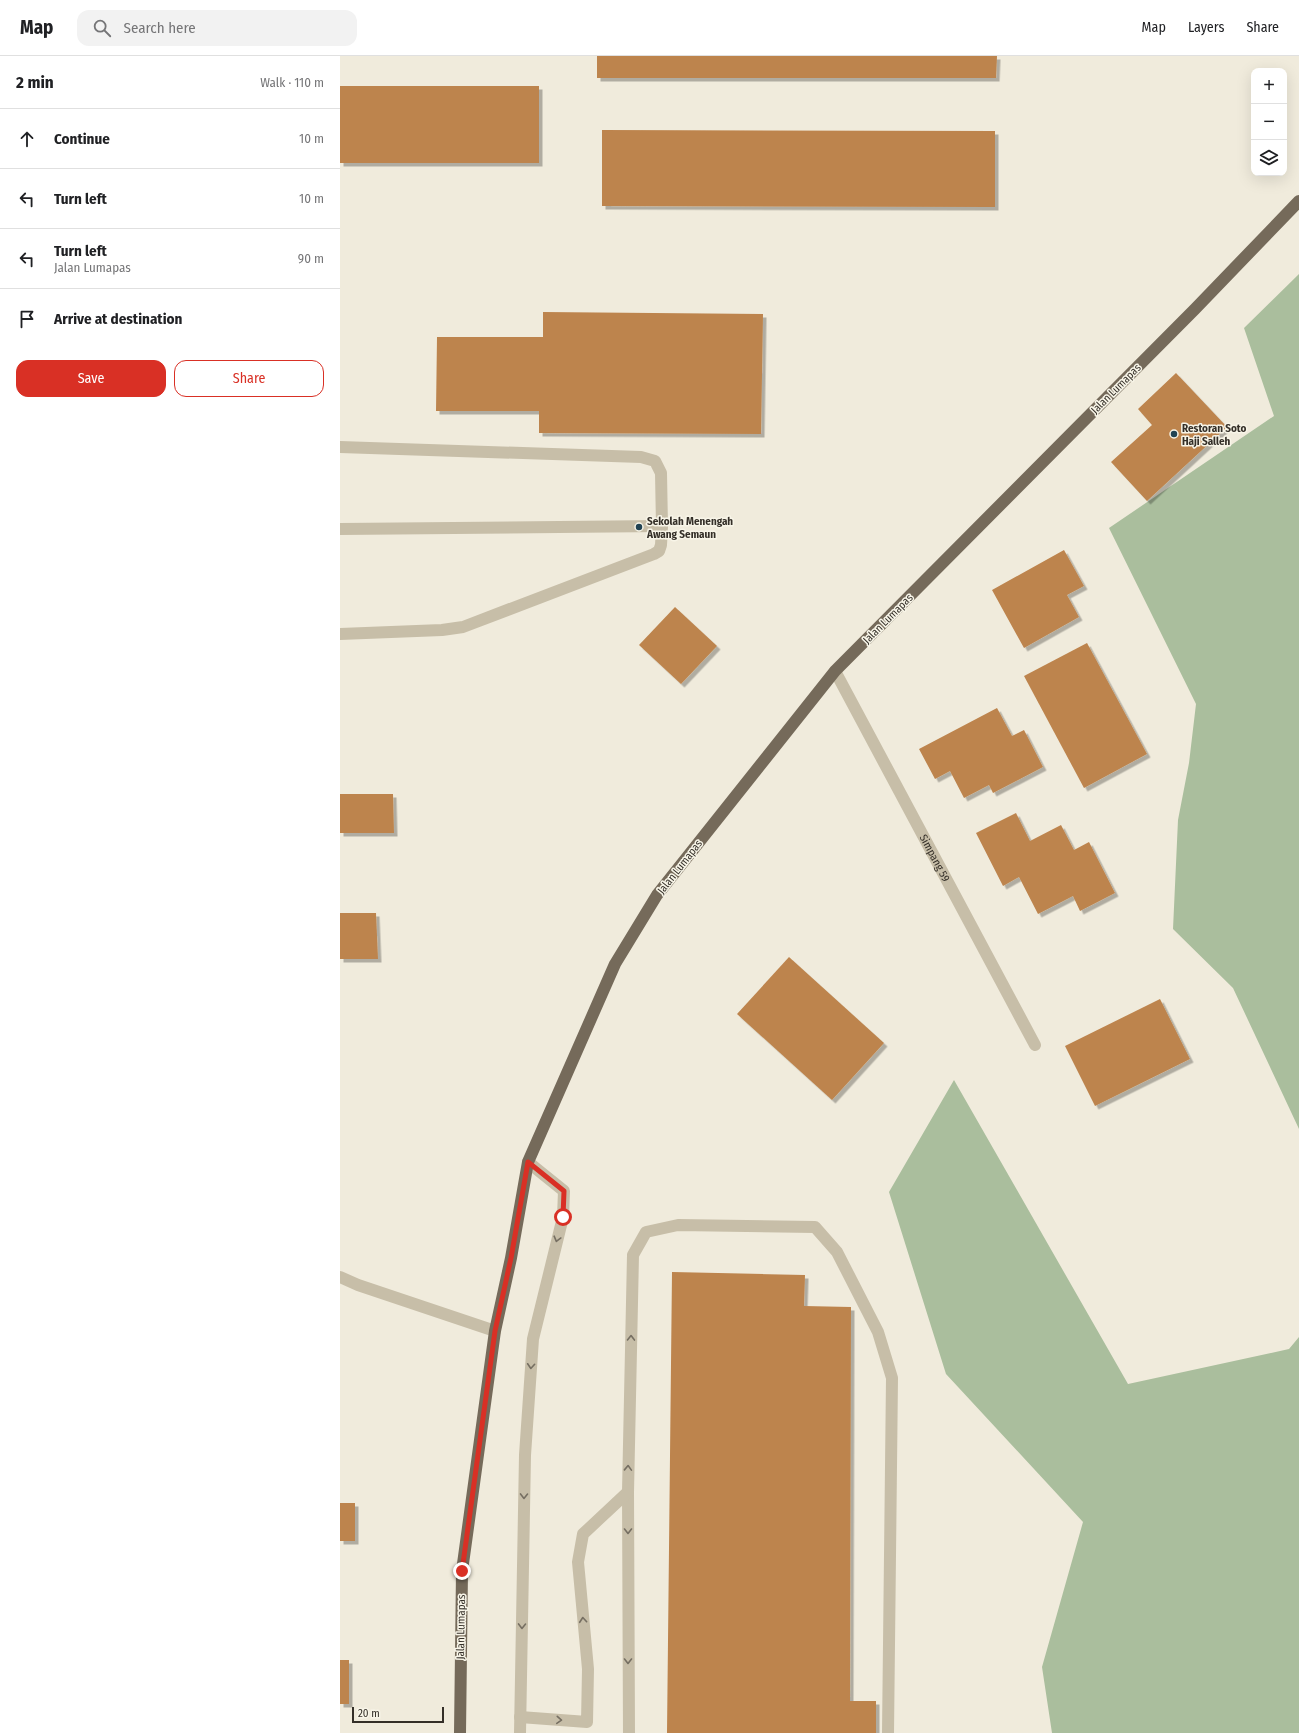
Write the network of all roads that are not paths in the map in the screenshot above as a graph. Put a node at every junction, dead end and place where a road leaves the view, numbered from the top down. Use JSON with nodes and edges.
{"nodes":[{"id":1,"x":1299,"y":201,"type":"edge"},
{"id":2,"x":340,"y":447,"type":"edge"},
{"id":3,"x":662,"y":526,"type":"junction"},
{"id":4,"x":340,"y":528,"type":"edge"},
{"id":5,"x":340,"y":634,"type":"edge"},
{"id":6,"x":835,"y":671,"type":"junction"},
{"id":7,"x":1035,"y":1045,"type":"dead end"},
{"id":8,"x":528,"y":1162,"type":"junction"},
{"id":9,"x":340,"y":1277,"type":"edge"},
{"id":10,"x":495,"y":1331,"type":"junction"},
{"id":11,"x":628,"y":1492,"type":"junction"},
{"id":12,"x":520,"y":1717,"type":"junction"},
{"id":13,"x":586,"y":1727,"type":"edge"},
{"id":14,"x":460,"y":1733,"type":"edge"},
{"id":15,"x":520,"y":1733,"type":"edge"},
{"id":16,"x":629,"y":1733,"type":"edge"},
{"id":17,"x":888,"y":1733,"type":"edge"}],
"edges":[{"from":1,"to":6,"type":"main road","name":"Jalan Lumapas"},
{"from":2,"to":3,"type":"street"},
{"from":3,"to":4,"type":"street"},
{"from":3,"to":5,"type":"street"},
{"from":6,"to":7,"type":"street","name":"Simpang 59"},
{"from":6,"to":8,"type":"main road","name":"Jalan Lumapas"},
{"from":8,"to":10,"type":"main road","name":"Jalan Lumapas"},
{"from":8,"to":12,"type":"street","one_way":true},
{"from":9,"to":10,"type":"street"},
{"from":10,"to":14,"type":"main road","name":"Jalan Lumapas"},
{"from":13,"to":11,"type":"street","one_way":true},
{"from":11,"to":16,"type":"street","one_way":true},
{"from":11,"to":17,"type":"street","one_way":true},
{"from":12,"to":13,"type":"street","one_way":true},
{"from":12,"to":15,"type":"street"}]}
